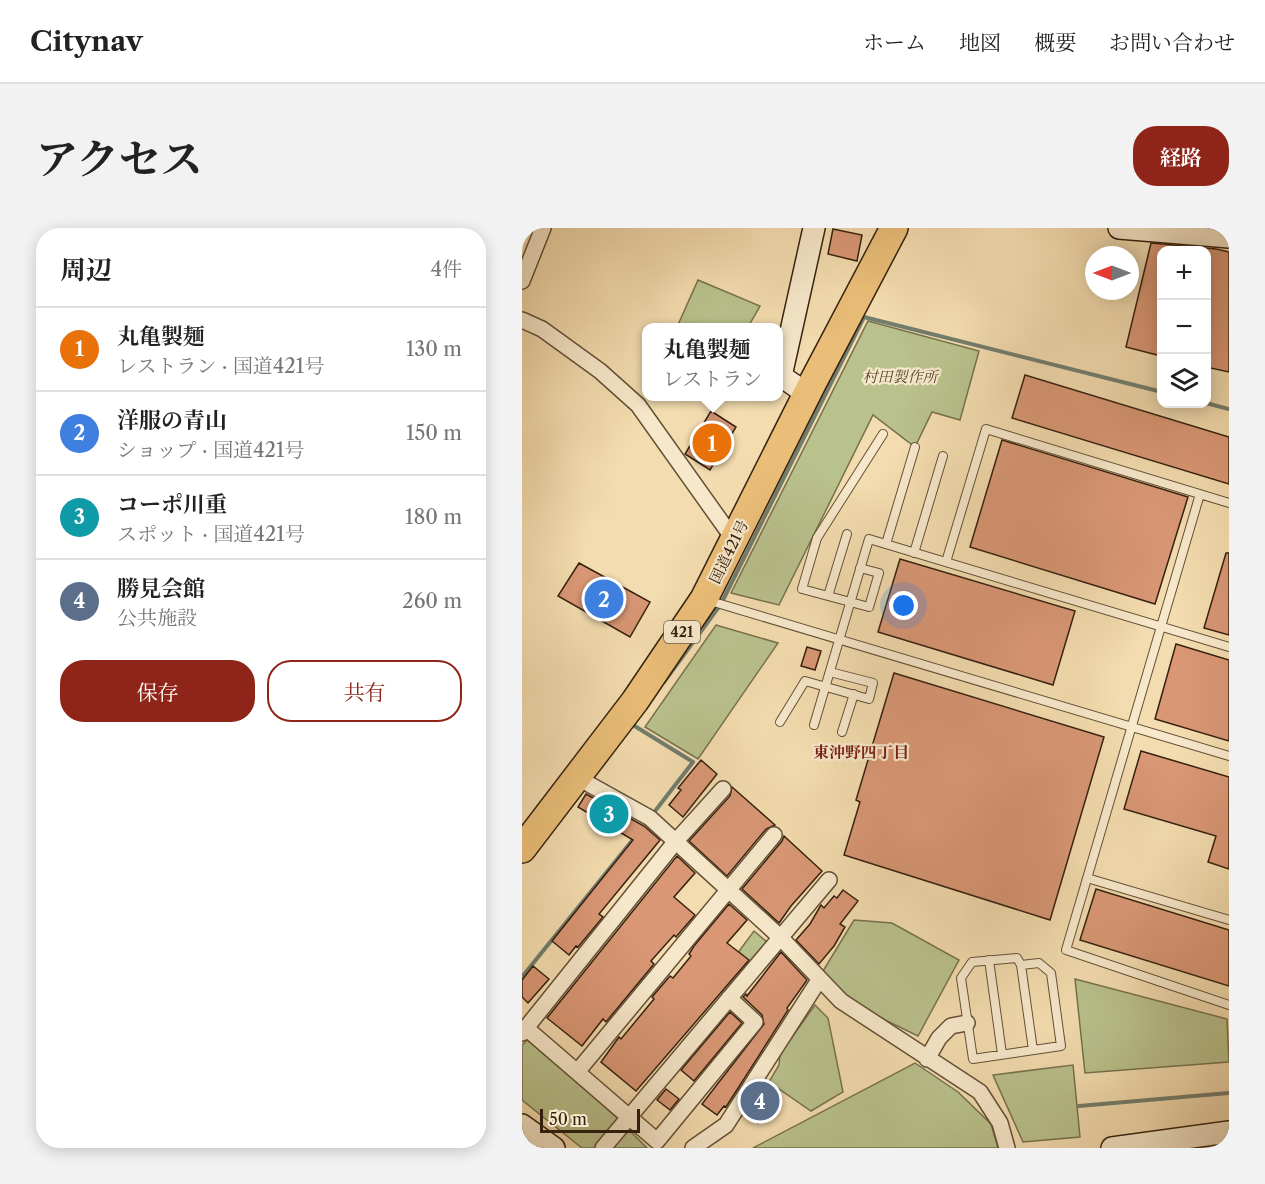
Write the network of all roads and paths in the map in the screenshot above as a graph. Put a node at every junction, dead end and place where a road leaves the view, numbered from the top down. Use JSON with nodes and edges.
{"nodes":[{"id":1,"x":543,"y":228,"type":"edge"},
{"id":2,"x":814,"y":228,"type":"edge"},
{"id":3,"x":894,"y":228,"type":"edge"},
{"id":4,"x":1119,"y":228,"type":"edge"},
{"id":5,"x":1181,"y":230,"type":"edge"},
{"id":6,"x":1229,"y":237,"type":"edge"},
{"id":7,"x":522,"y":281,"type":"edge"},
{"id":8,"x":522,"y":320,"type":"edge"},
{"id":9,"x":783,"y":367,"type":"edge"},
{"id":10,"x":783,"y":377,"type":"edge"},
{"id":11,"x":807,"y":394,"type":"junction"},
{"id":12,"x":883,"y":434,"type":"dead end"},
{"id":13,"x":915,"y":447,"type":"dead end"},
{"id":14,"x":943,"y":456,"type":"dead end"},
{"id":15,"x":1200,"y":495,"type":"junction"},
{"id":16,"x":1229,"y":503,"type":"edge"},
{"id":17,"x":739,"y":530,"type":"junction"},
{"id":18,"x":847,"y":534,"type":"dead end"},
{"id":19,"x":886,"y":544,"type":"junction"},
{"id":20,"x":914,"y":553,"type":"junction"},
{"id":21,"x":946,"y":562,"type":"junction"},
{"id":22,"x":860,"y":568,"type":"junction"},
{"id":23,"x":828,"y":596,"type":"junction"},
{"id":24,"x":704,"y":599,"type":"junction"},
{"id":25,"x":850,"y":602,"type":"junction"},
{"id":26,"x":1161,"y":626,"type":"junction"},
{"id":27,"x":840,"y":640,"type":"junction"},
{"id":28,"x":1229,"y":647,"type":"edge"},
{"id":29,"x":830,"y":672,"type":"junction"},
{"id":30,"x":825,"y":687,"type":"junction"},
{"id":31,"x":854,"y":694,"type":"junction"},
{"id":32,"x":780,"y":722,"type":"dead end"},
{"id":33,"x":814,"y":725,"type":"dead end"},
{"id":34,"x":1131,"y":727,"type":"junction"},
{"id":35,"x":842,"y":732,"type":"dead end"},
{"id":36,"x":1229,"y":756,"type":"edge"},
{"id":37,"x":578,"y":778,"type":"junction"},
{"id":38,"x":723,"y":789,"type":"dead end"},
{"id":39,"x":774,"y":835,"type":"dead end"},
{"id":40,"x":676,"y":841,"type":"junction"},
{"id":41,"x":522,"y":849,"type":"edge"},
{"id":42,"x":1087,"y":878,"type":"junction"},
{"id":43,"x":829,"y":880,"type":"dead end"},
{"id":44,"x":728,"y":890,"type":"junction"},
{"id":45,"x":1229,"y":920,"type":"edge"},
{"id":46,"x":780,"y":937,"type":"junction"},
{"id":47,"x":989,"y":960,"type":"junction"},
{"id":48,"x":1021,"y":965,"type":"junction"},
{"id":49,"x":819,"y":980,"type":"junction"},
{"id":50,"x":729,"y":998,"type":"junction"},
{"id":51,"x":1229,"y":1005,"type":"edge"},
{"id":52,"x":967,"y":1023,"type":"junction"},
{"id":53,"x":524,"y":1030,"type":"edge"},
{"id":54,"x":1033,"y":1050,"type":"junction"},
{"id":55,"x":1002,"y":1054,"type":"junction"},
{"id":56,"x":927,"y":1059,"type":"junction"},
{"id":57,"x":577,"y":1072,"type":"junction"},
{"id":58,"x":630,"y":1118,"type":"junction"},
{"id":59,"x":522,"y":1125,"type":"edge"},
{"id":60,"x":1218,"y":1138,"type":"edge"},
{"id":61,"x":542,"y":1145,"type":"edge"},
{"id":62,"x":603,"y":1148,"type":"edge"},
{"id":63,"x":693,"y":1148,"type":"edge"},
{"id":64,"x":1007,"y":1148,"type":"edge"},
{"id":65,"x":1112,"y":1148,"type":"edge"}],
"edges":[{"from":1,"to":7,"type":"street"},
{"from":2,"to":9,"type":"street"},
{"from":3,"to":11,"type":"highway","name":"国道421号","number":"421"},
{"from":4,"to":5,"type":"street"},
{"from":5,"to":6,"type":"street"},
{"from":8,"to":17,"type":"street"},
{"from":10,"to":11,"type":"street"},
{"from":11,"to":17,"type":"highway","name":"国道421号","number":"421"},
{"from":12,"to":23,"type":"lane"},
{"from":13,"to":19,"type":"lane"},
{"from":14,"to":20,"type":"lane"},
{"from":15,"to":16,"type":"lane"},
{"from":15,"to":21,"type":"lane"},
{"from":15,"to":26,"type":"lane"},
{"from":17,"to":24,"type":"highway","name":"国道421号","number":"421"},
{"from":18,"to":23,"type":"lane"},
{"from":19,"to":20,"type":"lane"},
{"from":19,"to":22,"type":"lane"},
{"from":20,"to":21,"type":"lane"},
{"from":21,"to":26,"type":"lane"},
{"from":22,"to":25,"type":"lane"},
{"from":22,"to":25,"type":"lane"},
{"from":23,"to":25,"type":"lane"},
{"from":24,"to":27,"type":"lane"},
{"from":24,"to":37,"type":"highway","name":"国道421号","number":"421"},
{"from":25,"to":27,"type":"lane"},
{"from":26,"to":28,"type":"lane"},
{"from":26,"to":34,"type":"lane"},
{"from":27,"to":29,"type":"lane"},
{"from":27,"to":34,"type":"lane"},
{"from":29,"to":30,"type":"lane"},
{"from":29,"to":31,"type":"lane"},
{"from":30,"to":31,"type":"lane"},
{"from":30,"to":32,"type":"lane"},
{"from":30,"to":33,"type":"lane"},
{"from":31,"to":35,"type":"lane"},
{"from":34,"to":36,"type":"lane"},
{"from":34,"to":42,"type":"lane"},
{"from":37,"to":40,"type":"street"},
{"from":37,"to":41,"type":"highway","name":"国道421号","number":"421"},
{"from":38,"to":40,"type":"street"},
{"from":39,"to":44,"type":"street"},
{"from":40,"to":44,"type":"street"},
{"from":40,"to":53,"type":"street"},
{"from":42,"to":45,"type":"lane"},
{"from":42,"to":51,"type":"lane"},
{"from":43,"to":46,"type":"street"},
{"from":44,"to":46,"type":"street"},
{"from":44,"to":57,"type":"street"},
{"from":46,"to":49,"type":"street"},
{"from":46,"to":50,"type":"street"},
{"from":47,"to":48,"type":"lane"},
{"from":47,"to":52,"type":"lane"},
{"from":47,"to":55,"type":"lane"},
{"from":48,"to":54,"type":"lane"},
{"from":48,"to":54,"type":"lane"},
{"from":49,"to":56,"type":"street"},
{"from":49,"to":63,"type":"street"},
{"from":50,"to":58,"type":"street"},
{"from":50,"to":58,"type":"street"},
{"from":52,"to":55,"type":"lane"},
{"from":52,"to":56,"type":"street"},
{"from":53,"to":57,"type":"street"},
{"from":54,"to":55,"type":"lane"},
{"from":56,"to":64,"type":"street"},
{"from":57,"to":58,"type":"street"},
{"from":58,"to":62,"type":"street"},
{"from":59,"to":61,"type":"street"},
{"from":60,"to":65,"type":"street"}]}
